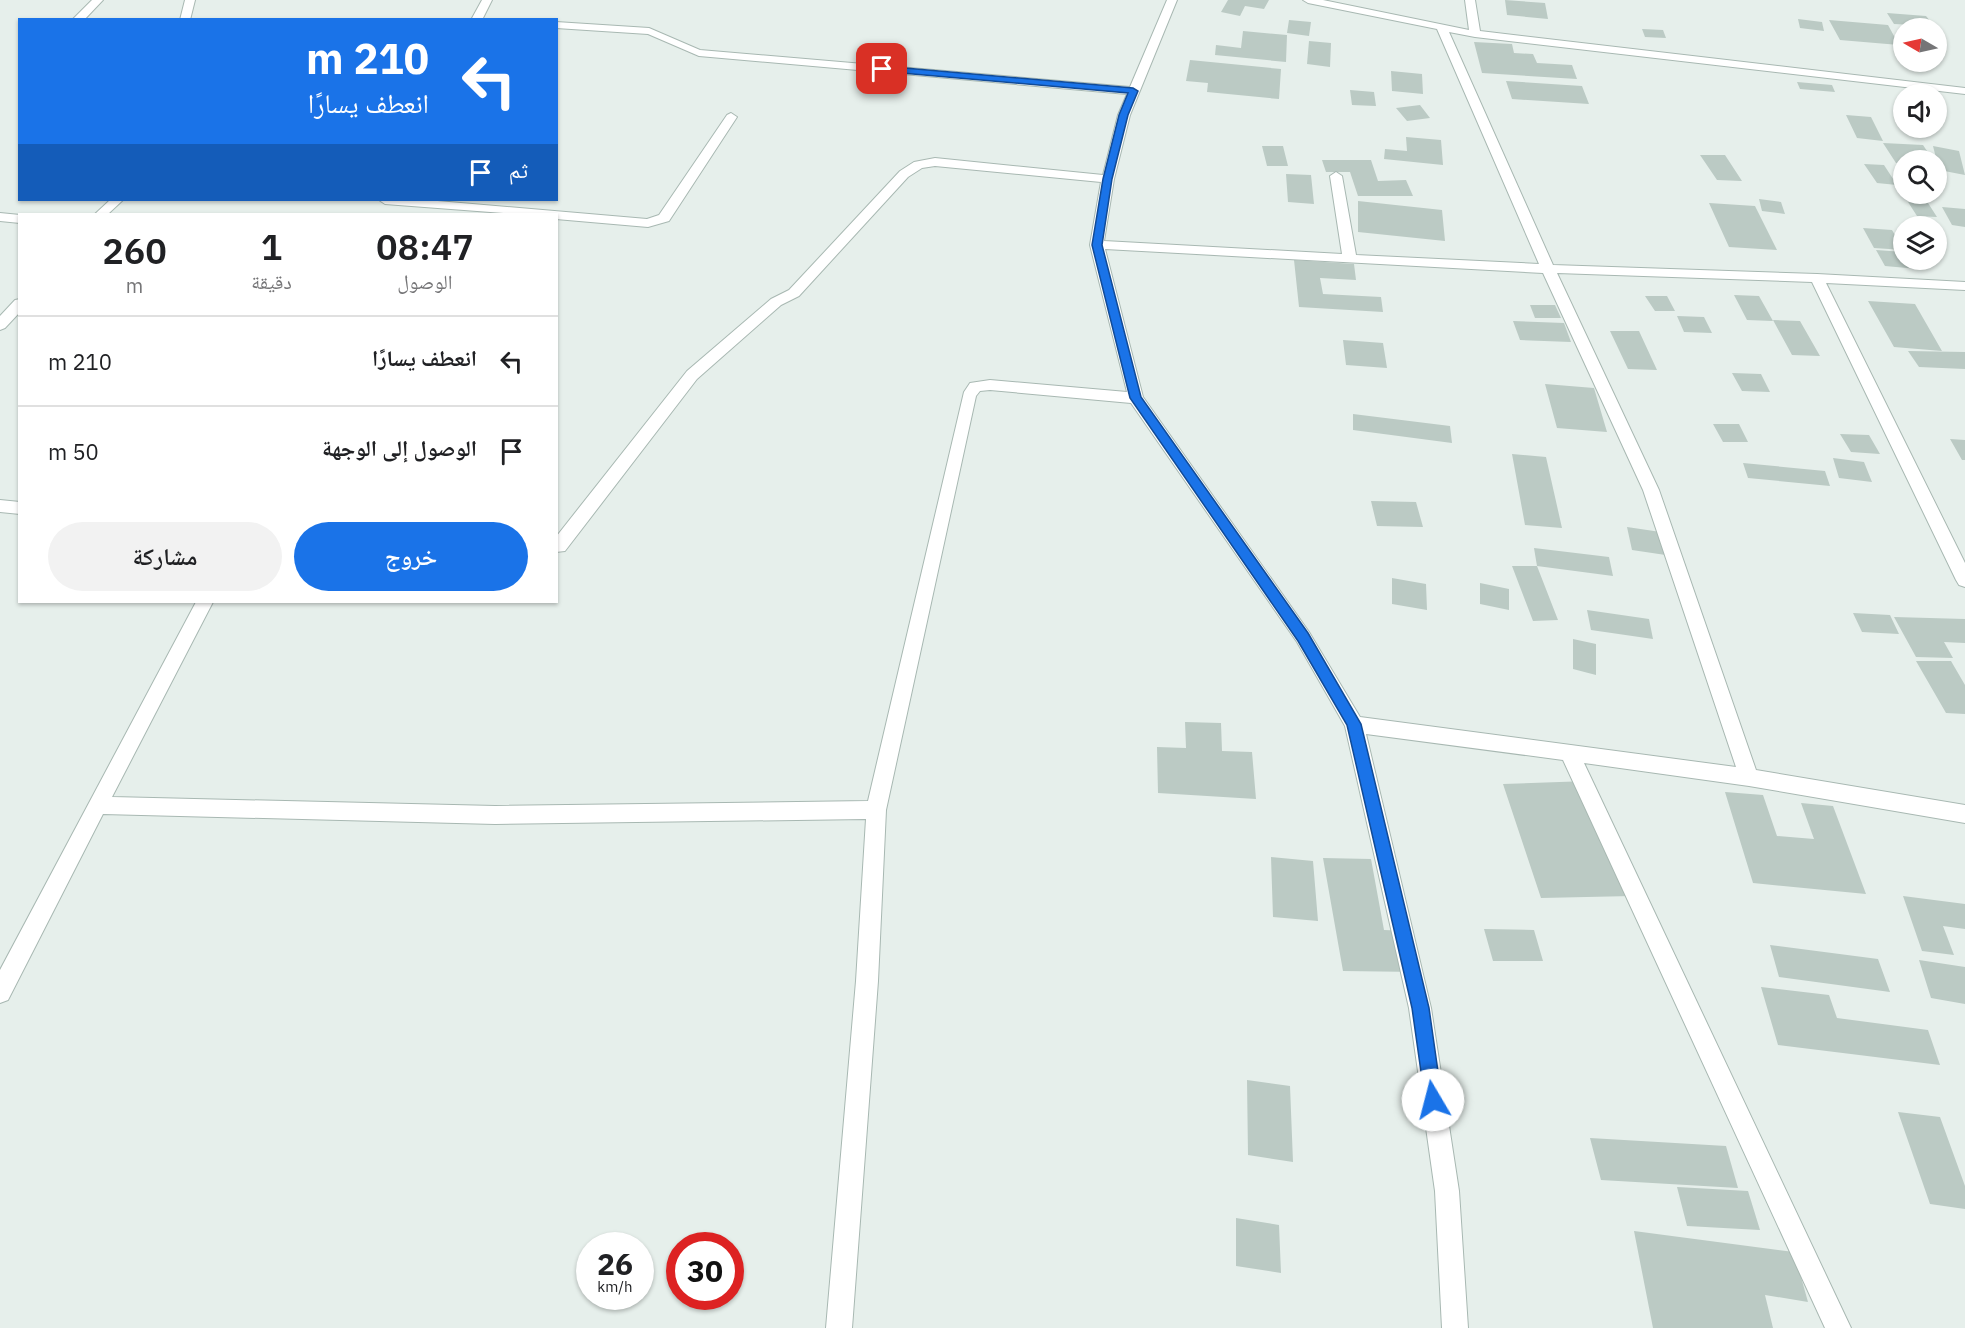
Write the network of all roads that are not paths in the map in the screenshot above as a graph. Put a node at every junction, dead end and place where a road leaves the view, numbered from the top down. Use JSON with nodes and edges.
{"nodes":[{"id":1,"x":98,"y":0,"type":"edge"},
{"id":2,"x":190,"y":0,"type":"edge"},
{"id":3,"x":487,"y":0,"type":"edge"},
{"id":4,"x":1172,"y":0,"type":"edge"},
{"id":5,"x":1308,"y":0,"type":"edge"},
{"id":6,"x":1470,"y":0,"type":"edge"},
{"id":7,"x":80,"y":18,"type":"edge"},
{"id":8,"x":186,"y":18,"type":"edge"},
{"id":9,"x":477,"y":18,"type":"edge"},
{"id":10,"x":558,"y":25,"type":"edge"},
{"id":11,"x":1442,"y":28,"type":"junction"},
{"id":12,"x":1475,"y":34,"type":"junction"},
{"id":13,"x":1133,"y":91,"type":"junction"},
{"id":14,"x":1965,"y":91,"type":"edge"},
{"id":15,"x":731,"y":117,"type":"dead end"},
{"id":16,"x":1336,"y":176,"type":"dead end"},
{"id":17,"x":1108,"y":179,"type":"junction"},
{"id":18,"x":116,"y":201,"type":"edge"},
{"id":19,"x":404,"y":201,"type":"edge"},
{"id":20,"x":423,"y":202,"type":"junction"},
{"id":21,"x":101,"y":213,"type":"edge"},
{"id":22,"x":417,"y":213,"type":"edge"},
{"id":23,"x":545,"y":213,"type":"edge"},
{"id":24,"x":558,"y":214,"type":"edge"},
{"id":25,"x":0,"y":217,"type":"edge"},
{"id":26,"x":18,"y":219,"type":"edge"},
{"id":27,"x":1097,"y":245,"type":"junction"},
{"id":28,"x":1350,"y":259,"type":"junction"},
{"id":29,"x":1548,"y":269,"type":"junction"},
{"id":30,"x":1817,"y":278,"type":"junction"},
{"id":31,"x":1965,"y":286,"type":"edge"},
{"id":32,"x":18,"y":305,"type":"edge"},
{"id":33,"x":0,"y":325,"type":"edge"},
{"id":34,"x":1136,"y":398,"type":"junction"},
{"id":35,"x":0,"y":506,"type":"edge"},
{"id":36,"x":18,"y":508,"type":"edge"},
{"id":37,"x":559,"y":546,"type":"dead end"},
{"id":38,"x":1965,"y":580,"type":"edge"},
{"id":39,"x":203,"y":603,"type":"edge"},
{"id":40,"x":1354,"y":724,"type":"junction"},
{"id":41,"x":1569,"y":752,"type":"junction"},
{"id":42,"x":1749,"y":777,"type":"junction"},
{"id":43,"x":98,"y":805,"type":"junction"},
{"id":44,"x":876,"y":810,"type":"junction"},
{"id":45,"x":1965,"y":814,"type":"edge"},
{"id":46,"x":2,"y":986,"type":"edge"},
{"id":47,"x":839,"y":1328,"type":"edge"},
{"id":48,"x":1455,"y":1328,"type":"edge"},
{"id":49,"x":1838,"y":1328,"type":"edge"}],
"edges":[{"from":1,"to":7,"type":"street"},
{"from":2,"to":8,"type":"street"},
{"from":3,"to":9,"type":"street"},
{"from":4,"to":13,"type":"street"},
{"from":5,"to":11,"type":"street"},
{"from":6,"to":12,"type":"street"},
{"from":10,"to":13,"type":"street"},
{"from":11,"to":12,"type":"street"},
{"from":11,"to":29,"type":"street"},
{"from":12,"to":14,"type":"street"},
{"from":13,"to":17,"type":"street"},
{"from":15,"to":24,"type":"street"},
{"from":16,"to":28,"type":"street"},
{"from":17,"to":27,"type":"street"},
{"from":17,"to":37,"type":"street"},
{"from":18,"to":21,"type":"street"},
{"from":19,"to":20,"type":"street"},
{"from":20,"to":22,"type":"street"},
{"from":20,"to":23,"type":"street"},
{"from":25,"to":26,"type":"street"},
{"from":27,"to":28,"type":"street"},
{"from":27,"to":34,"type":"street"},
{"from":28,"to":29,"type":"street"},
{"from":29,"to":30,"type":"street"},
{"from":29,"to":42,"type":"street"},
{"from":30,"to":31,"type":"street"},
{"from":30,"to":38,"type":"street"},
{"from":32,"to":33,"type":"street"},
{"from":34,"to":40,"type":"street"},
{"from":34,"to":44,"type":"street"},
{"from":35,"to":36,"type":"street"},
{"from":39,"to":43,"type":"street"},
{"from":40,"to":41,"type":"street"},
{"from":40,"to":48,"type":"street"},
{"from":41,"to":42,"type":"street"},
{"from":41,"to":49,"type":"street"},
{"from":42,"to":45,"type":"street"},
{"from":43,"to":44,"type":"street"},
{"from":43,"to":46,"type":"street"},
{"from":44,"to":47,"type":"street"}]}
